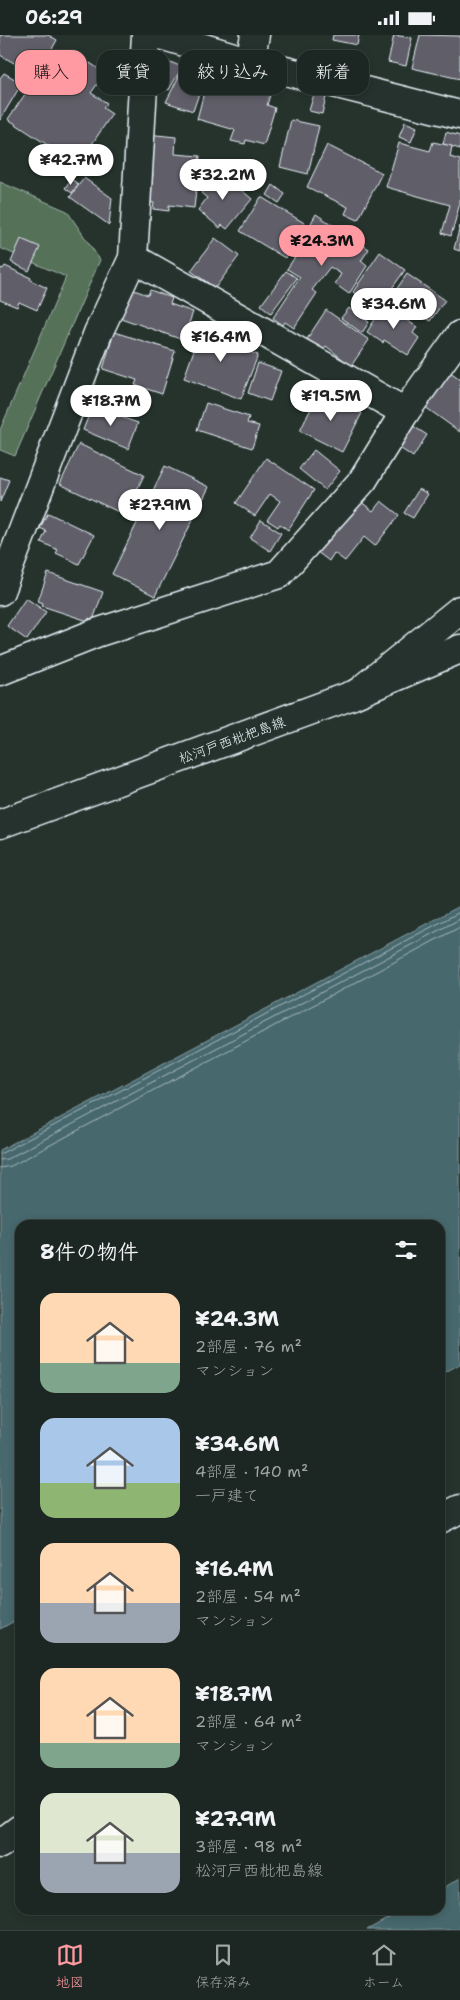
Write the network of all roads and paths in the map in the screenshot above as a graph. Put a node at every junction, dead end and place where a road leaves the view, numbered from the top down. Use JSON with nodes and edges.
{"nodes":[{"id":1,"x":146,"y":35,"type":"edge"},
{"id":2,"x":161,"y":35,"type":"edge"},
{"id":3,"x":255,"y":35,"type":"edge"},
{"id":4,"x":210,"y":50,"type":"edge"},
{"id":5,"x":252,"y":50,"type":"edge"},
{"id":6,"x":287,"y":71,"type":"edge"},
{"id":7,"x":460,"y":115,"type":"edge"},
{"id":8,"x":133,"y":258,"type":"junction"},
{"id":9,"x":460,"y":335,"type":"edge"},
{"id":10,"x":405,"y":411,"type":"junction"},
{"id":11,"x":0,"y":591,"type":"edge"},
{"id":12,"x":460,"y":610,"type":"edge"},
{"id":13,"x":460,"y":649,"type":"edge"},
{"id":14,"x":0,"y":671,"type":"edge"},
{"id":15,"x":354,"y":695,"type":"junction"},
{"id":16,"x":0,"y":824,"type":"edge"},
{"id":17,"x":460,"y":1509,"type":"edge"},
{"id":18,"x":445,"y":1516,"type":"edge"},
{"id":19,"x":15,"y":1833,"type":"edge"},
{"id":20,"x":0,"y":1844,"type":"edge"}],
"edges":[{"from":1,"to":8,"type":"street"},
{"from":2,"to":4,"type":"street"},
{"from":3,"to":5,"type":"street"},
{"from":6,"to":7,"type":"street"},
{"from":8,"to":10,"type":"street"},
{"from":8,"to":11,"type":"street"},
{"from":9,"to":10,"type":"street"},
{"from":10,"to":14,"type":"street"},
{"from":12,"to":15,"type":"street"},
{"from":13,"to":15,"type":"street","name":"松河戸西枇杷島線"},
{"from":15,"to":16,"type":"street","name":"松河戸西枇杷島線"},
{"from":17,"to":18,"type":"street"},
{"from":19,"to":20,"type":"street"}]}
